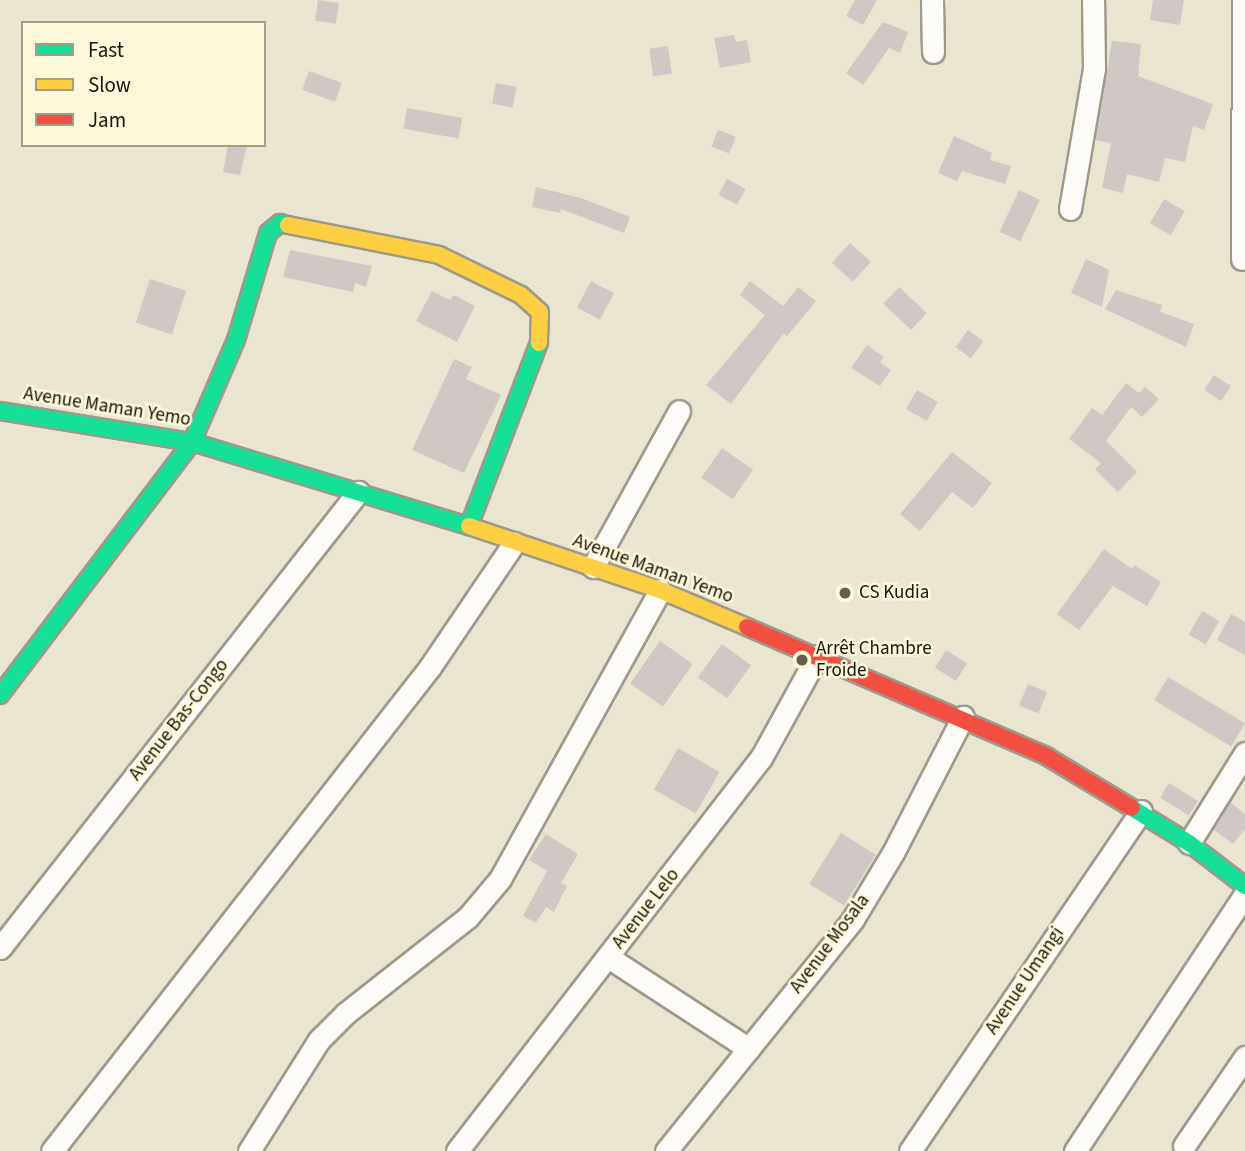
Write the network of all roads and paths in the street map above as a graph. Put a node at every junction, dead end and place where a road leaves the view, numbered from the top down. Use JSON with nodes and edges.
{"nodes":[{"id":1,"x":932,"y":0,"type":"edge"},
{"id":2,"x":1093,"y":0,"type":"edge"},
{"id":3,"x":1243,"y":0,"type":"edge"},
{"id":4,"x":933,"y":52,"type":"dead end"},
{"id":5,"x":1070,"y":209,"type":"dead end"},
{"id":6,"x":1242,"y":260,"type":"dead end"},
{"id":7,"x":0,"y":411,"type":"edge"},
{"id":8,"x":679,"y":411,"type":"dead end"},
{"id":9,"x":192,"y":442,"type":"junction"},
{"id":10,"x":358,"y":492,"type":"junction"},
{"id":11,"x":469,"y":526,"type":"junction"},
{"id":12,"x":514,"y":542,"type":"junction"},
{"id":13,"x":593,"y":567,"type":"junction"},
{"id":14,"x":660,"y":590,"type":"junction"},
{"id":15,"x":817,"y":656,"type":"junction"},
{"id":16,"x":0,"y":695,"type":"edge"},
{"id":17,"x":963,"y":718,"type":"junction"},
{"id":18,"x":1245,"y":753,"type":"edge"},
{"id":19,"x":1140,"y":811,"type":"junction"},
{"id":20,"x":1189,"y":842,"type":"junction"},
{"id":21,"x":1245,"y":886,"type":"edge"},
{"id":22,"x":1245,"y":894,"type":"edge"},
{"id":23,"x":0,"y":947,"type":"edge"},
{"id":24,"x":608,"y":957,"type":"junction"},
{"id":25,"x":749,"y":1049,"type":"junction"},
{"id":26,"x":1245,"y":1057,"type":"edge"},
{"id":27,"x":1184,"y":1146,"type":"dead end"},
{"id":28,"x":52,"y":1151,"type":"edge"},
{"id":29,"x":249,"y":1151,"type":"edge"},
{"id":30,"x":457,"y":1151,"type":"edge"},
{"id":31,"x":666,"y":1151,"type":"edge"},
{"id":32,"x":910,"y":1151,"type":"edge"},
{"id":33,"x":1075,"y":1151,"type":"edge"}],
"edges":[{"from":1,"to":4,"type":"street"},
{"from":2,"to":5,"type":"street"},
{"from":3,"to":6,"type":"street"},
{"from":7,"to":9,"type":"street","name":"Avenue Maman Yemo"},
{"from":8,"to":13,"type":"street"},
{"from":9,"to":10,"type":"street","name":"Avenue Maman Yemo"},
{"from":9,"to":11,"type":"street"},
{"from":9,"to":16,"type":"street"},
{"from":10,"to":11,"type":"street","name":"Avenue Maman Yemo"},
{"from":10,"to":23,"type":"street","name":"Avenue Bas-Congo"},
{"from":11,"to":12,"type":"street","name":"Avenue Maman Yemo"},
{"from":12,"to":13,"type":"street","name":"Avenue Maman Yemo"},
{"from":12,"to":28,"type":"street"},
{"from":13,"to":14,"type":"street","name":"Avenue Maman Yemo"},
{"from":14,"to":15,"type":"street","name":"Avenue Maman Yemo"},
{"from":14,"to":29,"type":"street"},
{"from":15,"to":17,"type":"street","name":"Avenue Maman Yemo"},
{"from":15,"to":24,"type":"street","name":"Avenue Lelo"},
{"from":17,"to":19,"type":"street","name":"Avenue Maman Yemo"},
{"from":17,"to":25,"type":"street","name":"Avenue Mosala"},
{"from":18,"to":20,"type":"street"},
{"from":19,"to":20,"type":"street","name":"Avenue Maman Yemo"},
{"from":19,"to":32,"type":"street","name":"Avenue Umangi"},
{"from":20,"to":21,"type":"street","name":"Avenue Maman Yemo"},
{"from":22,"to":33,"type":"street"},
{"from":24,"to":25,"type":"street"},
{"from":24,"to":30,"type":"street","name":"Avenue Lelo"},
{"from":25,"to":31,"type":"street","name":"Avenue Mosala"},
{"from":26,"to":27,"type":"street"}]}
